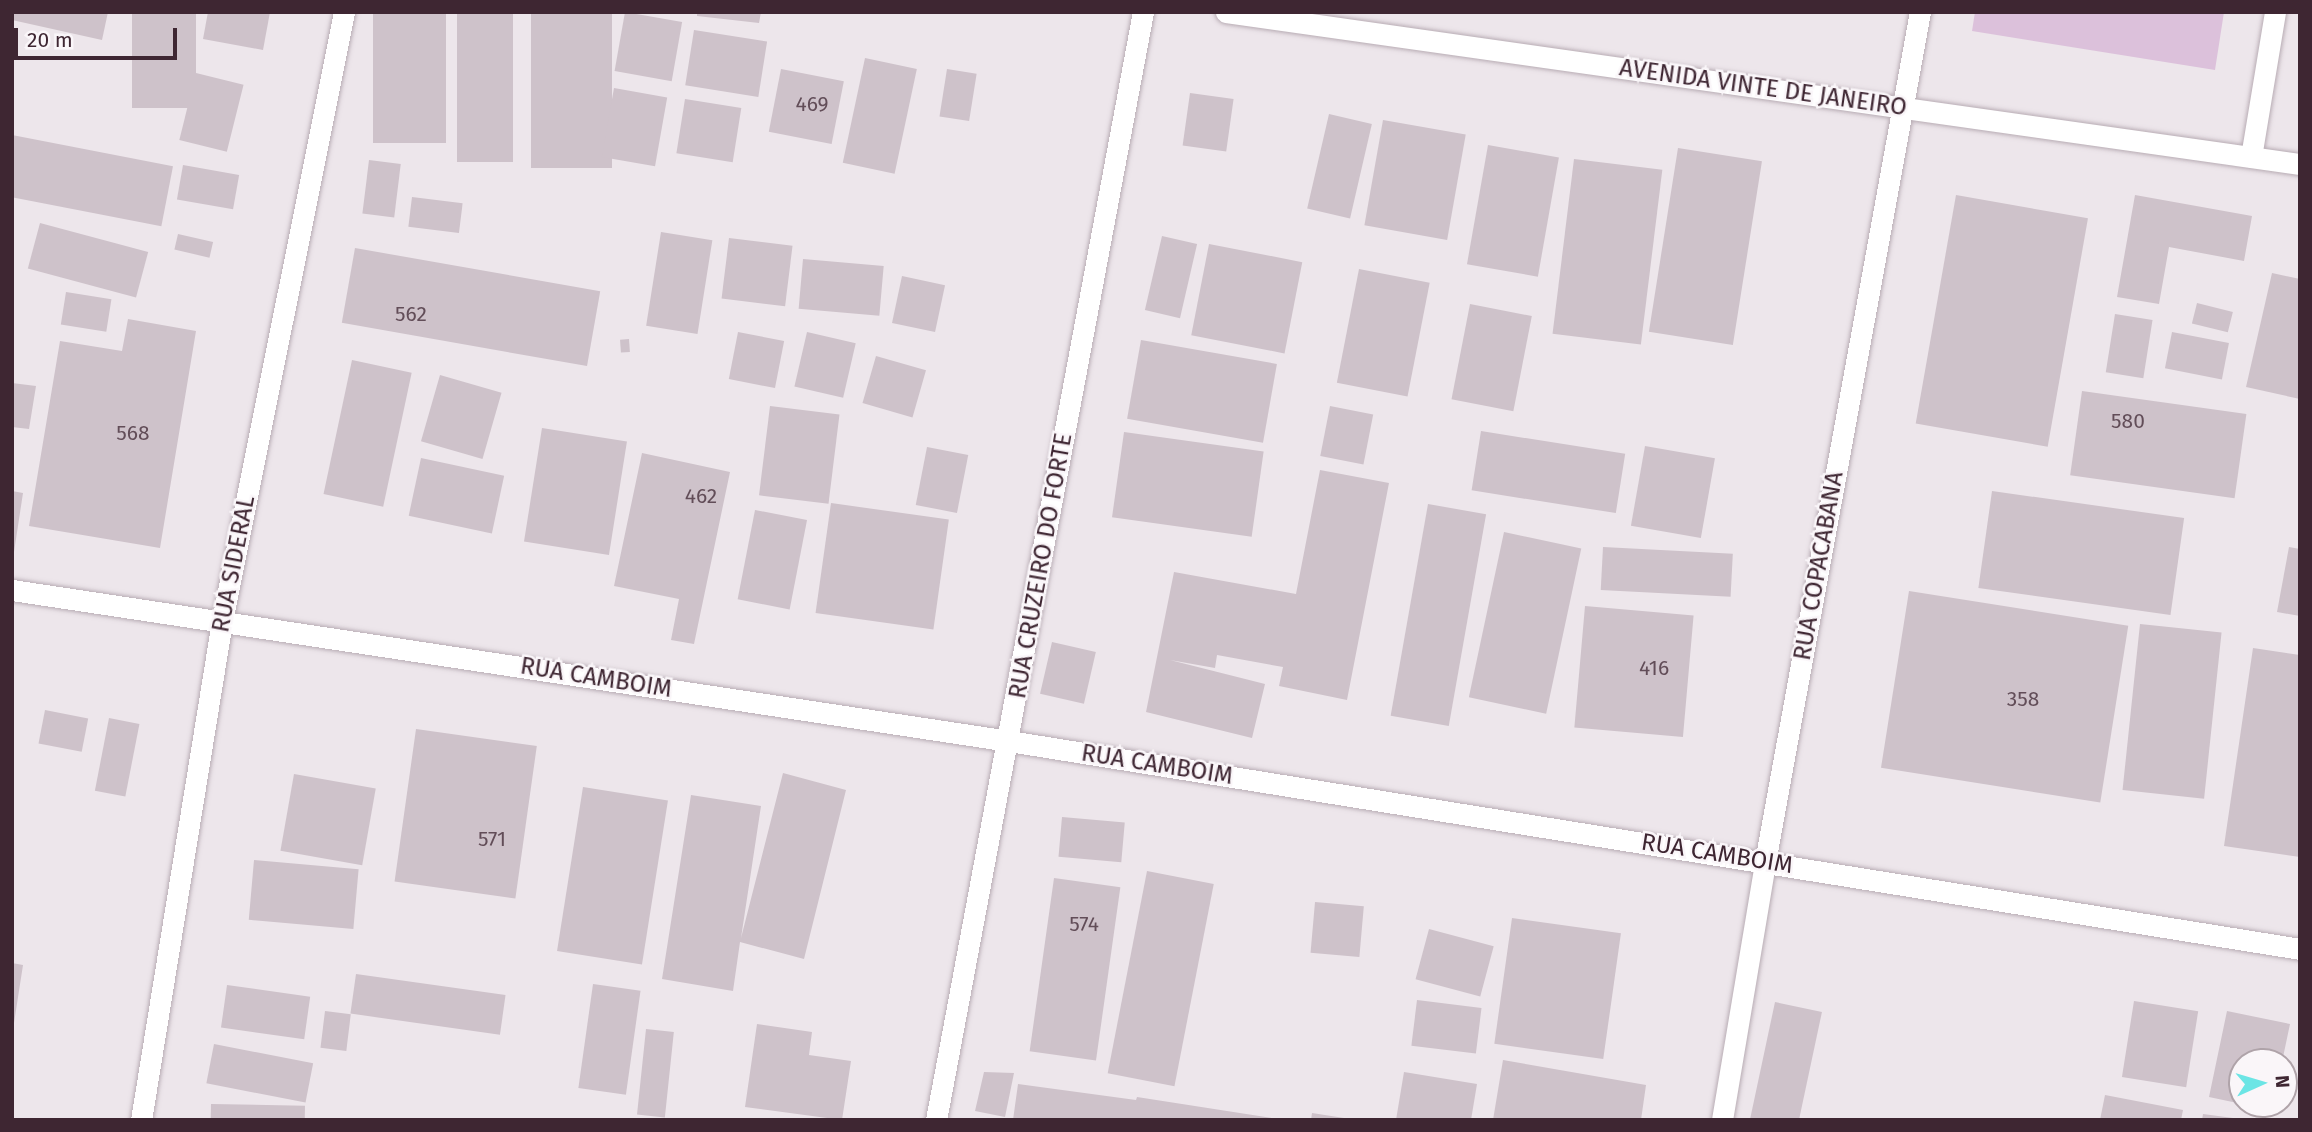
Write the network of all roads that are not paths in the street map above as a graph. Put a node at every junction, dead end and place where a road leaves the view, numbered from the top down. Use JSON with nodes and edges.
{"nodes":[{"id":1,"x":344,"y":12,"type":"edge"},
{"id":2,"x":1143,"y":12,"type":"edge"},
{"id":3,"x":1226,"y":12,"type":"edge"},
{"id":4,"x":1920,"y":12,"type":"edge"},
{"id":5,"x":2275,"y":12,"type":"edge"},
{"id":6,"x":1902,"y":108,"type":"junction"},
{"id":7,"x":2251,"y":157,"type":"junction"},
{"id":8,"x":2300,"y":164,"type":"edge"},
{"id":9,"x":12,"y":590,"type":"edge"},
{"id":10,"x":222,"y":621,"type":"junction"},
{"id":11,"x":1009,"y":741,"type":"junction"},
{"id":12,"x":1765,"y":862,"type":"junction"},
{"id":13,"x":2300,"y":949,"type":"edge"},
{"id":14,"x":141,"y":1120,"type":"edge"},
{"id":15,"x":936,"y":1120,"type":"edge"},
{"id":16,"x":1722,"y":1120,"type":"edge"}],
"edges":[{"from":1,"to":10,"type":"street","name":"RUA SIDERAL"},
{"from":2,"to":11,"type":"street","name":"RUA CRUZEIRO DO FORTE"},
{"from":3,"to":6,"type":"street","name":"AVENIDA VINTE DE JANEIRO"},
{"from":4,"to":6,"type":"street","name":"RUA COPACABANA"},
{"from":5,"to":7,"type":"street"},
{"from":6,"to":7,"type":"street","name":"AVENIDA VINTE DE JANEIRO"},
{"from":6,"to":12,"type":"street","name":"RUA COPACABANA"},
{"from":7,"to":8,"type":"street","name":"AVENIDA VINTE DE JANEIRO"},
{"from":9,"to":10,"type":"street","name":"RUA CAMBOIM"},
{"from":10,"to":11,"type":"street","name":"RUA CAMBOIM"},
{"from":10,"to":14,"type":"street","name":"RUA SIDERAL"},
{"from":11,"to":12,"type":"street","name":"RUA CAMBOIM"},
{"from":11,"to":15,"type":"street","name":"RUA CRUZEIRO DO FORTE"},
{"from":12,"to":13,"type":"street","name":"RUA CAMBOIM"},
{"from":12,"to":16,"type":"street","name":"RUA COPACABANA"}]}
